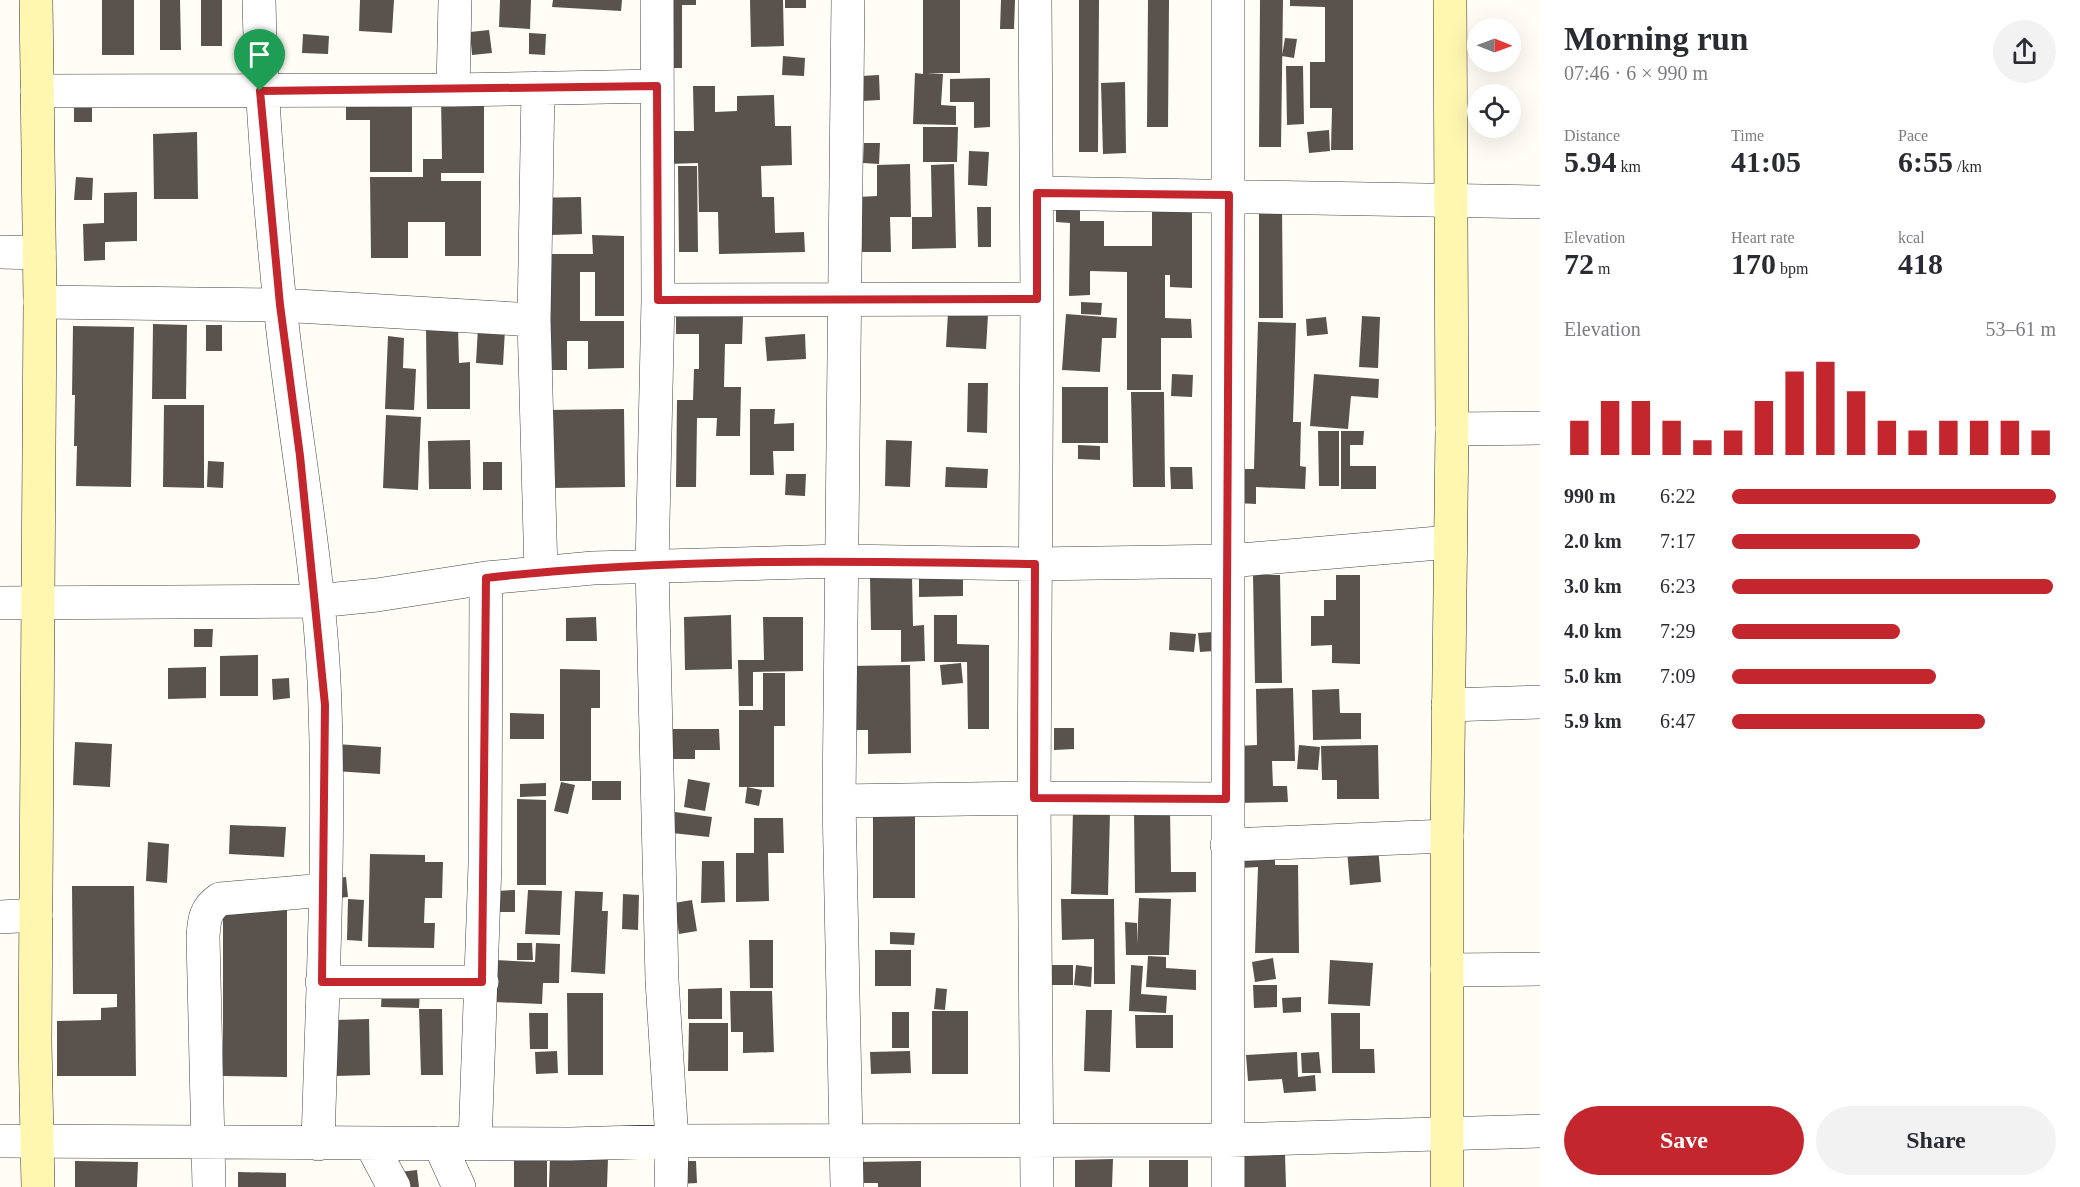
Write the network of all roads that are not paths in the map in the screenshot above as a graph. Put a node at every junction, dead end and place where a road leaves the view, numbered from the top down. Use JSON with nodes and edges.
{"nodes":[{"id":1,"x":36,"y":0,"type":"edge"},
{"id":2,"x":259,"y":0,"type":"edge"},
{"id":3,"x":455,"y":0,"type":"edge"},
{"id":4,"x":657,"y":0,"type":"edge"},
{"id":5,"x":848,"y":0,"type":"edge"},
{"id":6,"x":1035,"y":0,"type":"edge"},
{"id":7,"x":1228,"y":0,"type":"edge"},
{"id":8,"x":1450,"y":0,"type":"edge"},
{"id":9,"x":657,"y":86,"type":"junction"},
{"id":10,"x":538,"y":88,"type":"junction"},
{"id":11,"x":453,"y":90,"type":"junction"},
{"id":12,"x":37,"y":91,"type":"junction"},
{"id":13,"x":260,"y":91,"type":"junction"},
{"id":14,"x":1037,"y":193,"type":"junction"},
{"id":15,"x":1229,"y":195,"type":"junction"},
{"id":16,"x":1450,"y":200,"type":"junction"},
{"id":17,"x":1540,"y":202,"type":"edge"},
{"id":18,"x":0,"y":252,"type":"edge"},
{"id":19,"x":39,"y":253,"type":"junction"},
{"id":20,"x":1037,"y":299,"type":"junction"},
{"id":21,"x":658,"y":300,"type":"junction"},
{"id":22,"x":846,"y":301,"type":"junction"},
{"id":23,"x":40,"y":302,"type":"junction"},
{"id":24,"x":280,"y":305,"type":"junction"},
{"id":25,"x":534,"y":320,"type":"junction"},
{"id":26,"x":1540,"y":428,"type":"edge"},
{"id":27,"x":1452,"y":429,"type":"junction"},
{"id":28,"x":1450,"y":542,"type":"junction"},
{"id":29,"x":840,"y":561,"type":"junction"},
{"id":30,"x":1229,"y":561,"type":"junction"},
{"id":31,"x":1035,"y":564,"type":"junction"},
{"id":32,"x":652,"y":566,"type":"junction"},
{"id":33,"x":541,"y":572,"type":"junction"},
{"id":34,"x":486,"y":578,"type":"junction"},
{"id":35,"x":316,"y":601,"type":"junction"},
{"id":36,"x":0,"y":603,"type":"edge"},
{"id":37,"x":40,"y":603,"type":"junction"},
{"id":38,"x":1540,"y":702,"type":"edge"},
{"id":39,"x":1448,"y":705,"type":"junction"},
{"id":40,"x":1034,"y":798,"type":"junction"},
{"id":41,"x":1226,"y":799,"type":"junction"},
{"id":42,"x":839,"y":801,"type":"junction"},
{"id":43,"x":1447,"y":836,"type":"junction"},
{"id":44,"x":1227,"y":845,"type":"junction"},
{"id":45,"x":324,"y":890,"type":"junction"},
{"id":46,"x":36,"y":915,"type":"junction"},
{"id":47,"x":0,"y":917,"type":"edge"},
{"id":48,"x":1540,"y":969,"type":"edge"},
{"id":49,"x":1447,"y":970,"type":"junction"},
{"id":50,"x":322,"y":982,"type":"junction"},
{"id":51,"x":482,"y":982,"type":"junction"},
{"id":52,"x":1540,"y":1131,"type":"edge"},
{"id":53,"x":1447,"y":1135,"type":"junction"},
{"id":54,"x":1038,"y":1140,"type":"junction"},
{"id":55,"x":1228,"y":1140,"type":"junction"},
{"id":56,"x":0,"y":1141,"type":"edge"},
{"id":57,"x":672,"y":1141,"type":"junction"},
{"id":58,"x":38,"y":1142,"type":"junction"},
{"id":59,"x":209,"y":1142,"type":"junction"},
{"id":60,"x":847,"y":1142,"type":"junction"},
{"id":61,"x":439,"y":1143,"type":"junction"},
{"id":62,"x":318,"y":1144,"type":"junction"},
{"id":63,"x":371,"y":1144,"type":"junction"},
{"id":64,"x":475,"y":1144,"type":"junction"},
{"id":65,"x":38,"y":1187,"type":"edge"},
{"id":66,"x":209,"y":1187,"type":"edge"},
{"id":67,"x":394,"y":1187,"type":"edge"},
{"id":68,"x":459,"y":1187,"type":"edge"},
{"id":69,"x":671,"y":1187,"type":"edge"},
{"id":70,"x":847,"y":1187,"type":"edge"},
{"id":71,"x":1037,"y":1187,"type":"edge"},
{"id":72,"x":1228,"y":1187,"type":"edge"},
{"id":73,"x":1447,"y":1187,"type":"edge"}],
"edges":[{"from":1,"to":12,"type":"street"},
{"from":2,"to":13,"type":"street"},
{"from":3,"to":11,"type":"street"},
{"from":4,"to":9,"type":"street"},
{"from":5,"to":22,"type":"street"},
{"from":6,"to":14,"type":"street"},
{"from":7,"to":15,"type":"street"},
{"from":8,"to":16,"type":"street"},
{"from":9,"to":10,"type":"street"},
{"from":9,"to":21,"type":"street"},
{"from":10,"to":11,"type":"street"},
{"from":10,"to":25,"type":"street"},
{"from":11,"to":13,"type":"street"},
{"from":12,"to":13,"type":"street"},
{"from":12,"to":19,"type":"street"},
{"from":13,"to":24,"type":"street"},
{"from":14,"to":15,"type":"street"},
{"from":14,"to":20,"type":"street"},
{"from":15,"to":16,"type":"street"},
{"from":15,"to":30,"type":"street"},
{"from":16,"to":17,"type":"street"},
{"from":16,"to":27,"type":"street"},
{"from":18,"to":19,"type":"street"},
{"from":19,"to":23,"type":"street"},
{"from":20,"to":22,"type":"street"},
{"from":20,"to":31,"type":"street"},
{"from":21,"to":22,"type":"street"},
{"from":21,"to":32,"type":"street"},
{"from":22,"to":29,"type":"street"},
{"from":23,"to":24,"type":"street"},
{"from":23,"to":37,"type":"street"},
{"from":24,"to":25,"type":"street"},
{"from":24,"to":35,"type":"street"},
{"from":25,"to":33,"type":"street"},
{"from":26,"to":27,"type":"street"},
{"from":27,"to":28,"type":"street"},
{"from":28,"to":30,"type":"street"},
{"from":28,"to":39,"type":"street"},
{"from":29,"to":31,"type":"street"},
{"from":29,"to":32,"type":"street"},
{"from":29,"to":42,"type":"street"},
{"from":30,"to":31,"type":"street"},
{"from":30,"to":41,"type":"street"},
{"from":31,"to":40,"type":"street"},
{"from":32,"to":33,"type":"street"},
{"from":32,"to":57,"type":"street"},
{"from":33,"to":34,"type":"street"},
{"from":34,"to":35,"type":"street"},
{"from":34,"to":51,"type":"street"},
{"from":35,"to":37,"type":"street"},
{"from":35,"to":45,"type":"street"},
{"from":36,"to":37,"type":"street"},
{"from":37,"to":46,"type":"street"},
{"from":38,"to":39,"type":"street"},
{"from":39,"to":43,"type":"street"},
{"from":40,"to":41,"type":"street"},
{"from":40,"to":42,"type":"street"},
{"from":40,"to":54,"type":"street"},
{"from":41,"to":44,"type":"street"},
{"from":42,"to":60,"type":"street"},
{"from":43,"to":44,"type":"street"},
{"from":43,"to":49,"type":"street"},
{"from":44,"to":55,"type":"street"},
{"from":45,"to":50,"type":"street"},
{"from":45,"to":59,"type":"street"},
{"from":46,"to":47,"type":"street"},
{"from":46,"to":58,"type":"street"},
{"from":48,"to":49,"type":"street"},
{"from":49,"to":53,"type":"street"},
{"from":50,"to":51,"type":"street"},
{"from":50,"to":62,"type":"street"},
{"from":51,"to":64,"type":"street"},
{"from":52,"to":53,"type":"street"},
{"from":53,"to":55,"type":"street"},
{"from":53,"to":73,"type":"street"},
{"from":54,"to":55,"type":"street"},
{"from":54,"to":60,"type":"street"},
{"from":54,"to":71,"type":"street"},
{"from":55,"to":72,"type":"street"},
{"from":56,"to":58,"type":"street"},
{"from":57,"to":60,"type":"street"},
{"from":57,"to":64,"type":"street"},
{"from":57,"to":69,"type":"street"},
{"from":58,"to":59,"type":"street"},
{"from":58,"to":65,"type":"street"},
{"from":59,"to":62,"type":"street"},
{"from":59,"to":66,"type":"street"},
{"from":60,"to":70,"type":"street"},
{"from":61,"to":63,"type":"street"},
{"from":61,"to":64,"type":"street"},
{"from":61,"to":68,"type":"street"},
{"from":62,"to":63,"type":"street"},
{"from":63,"to":67,"type":"street"}]}
